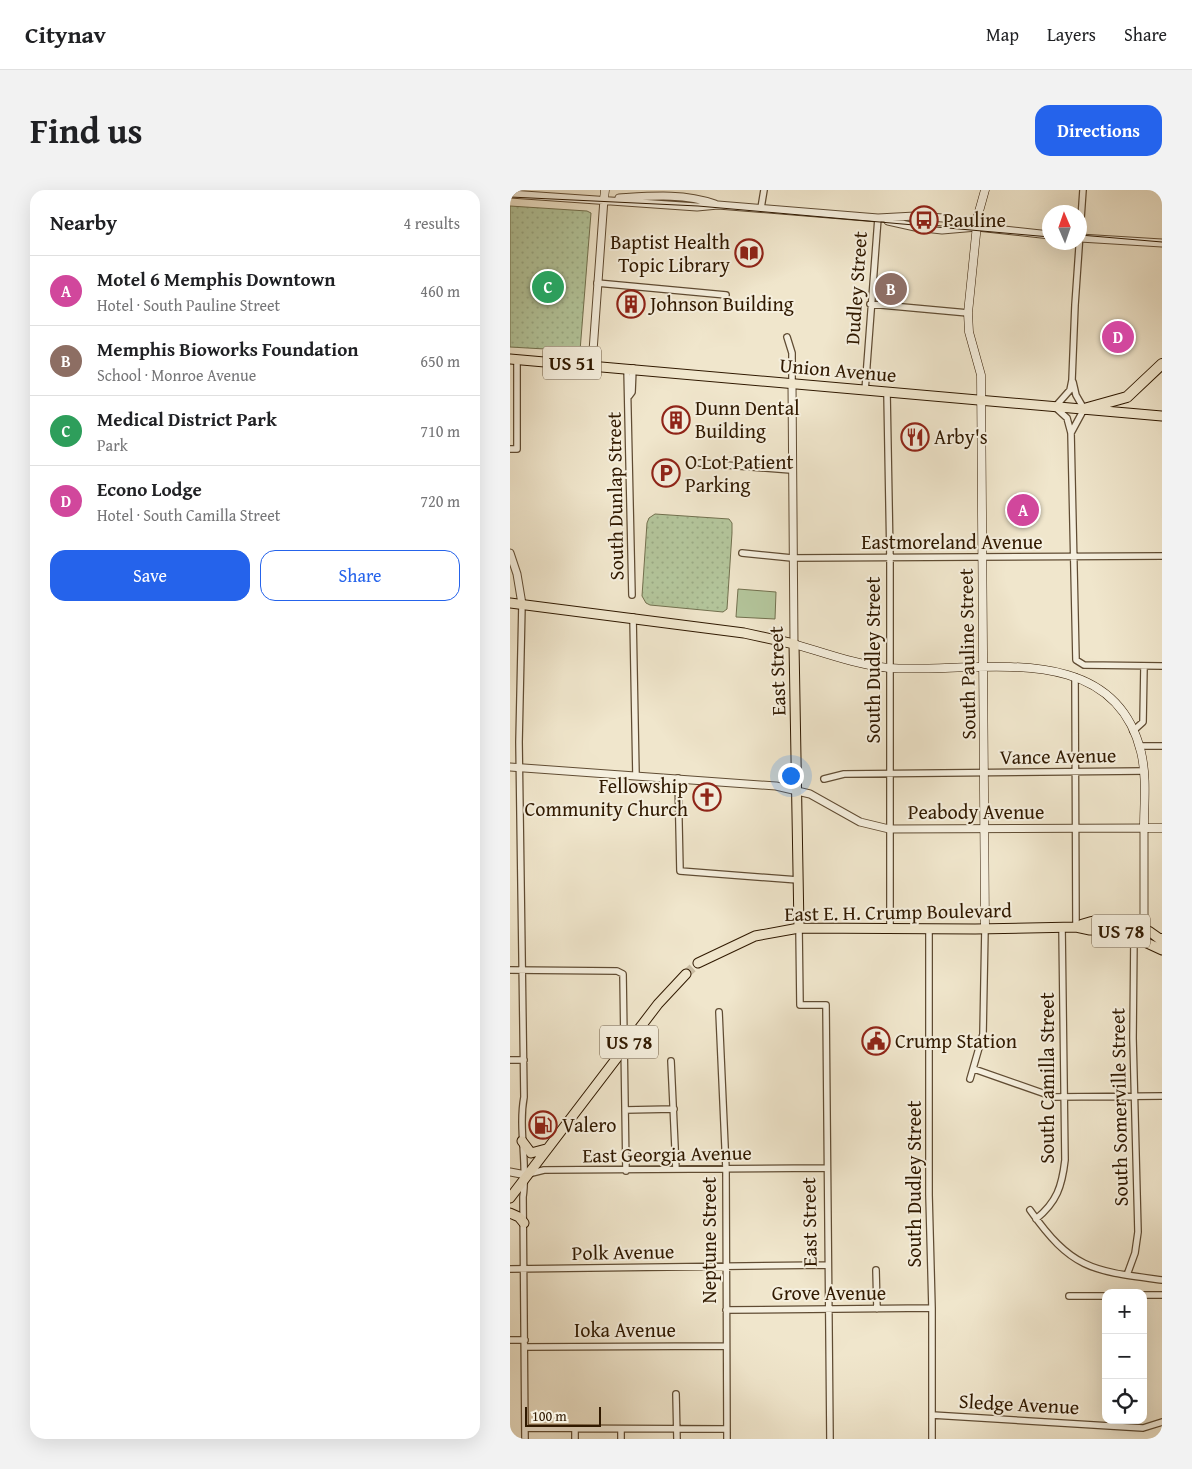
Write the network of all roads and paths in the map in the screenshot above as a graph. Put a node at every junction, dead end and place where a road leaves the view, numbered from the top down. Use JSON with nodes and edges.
{"nodes":[{"id":1,"x":605,"y":190,"type":"edge"},
{"id":2,"x":764,"y":190,"type":"edge"},
{"id":3,"x":985,"y":190,"type":"edge"},
{"id":4,"x":1083,"y":190,"type":"edge"},
{"id":5,"x":510,"y":194,"type":"edge"},
{"id":6,"x":604,"y":199,"type":"junction"},
{"id":7,"x":1082,"y":205,"type":"edge"},
{"id":8,"x":761,"y":208,"type":"junction"},
{"id":9,"x":878,"y":218,"type":"junction"},
{"id":10,"x":977,"y":227,"type":"junction"},
{"id":11,"x":1042,"y":234,"type":"edge"},
{"id":12,"x":1087,"y":238,"type":"edge"},
{"id":13,"x":1162,"y":243,"type":"edge"},
{"id":14,"x":1079,"y":250,"type":"edge"},
{"id":15,"x":597,"y":283,"type":"junction"},
{"id":16,"x":726,"y":295,"type":"dead end"},
{"id":17,"x":870,"y":304,"type":"junction"},
{"id":18,"x":968,"y":313,"type":"junction"},
{"id":19,"x":788,"y":337,"type":"dead end"},
{"id":20,"x":513,"y":360,"type":"edge"},
{"id":21,"x":1162,"y":364,"type":"edge"},
{"id":22,"x":592,"y":365,"type":"junction"},
{"id":23,"x":630,"y":368,"type":"junction"},
{"id":24,"x":1072,"y":380,"type":"junction"},
{"id":25,"x":792,"y":384,"type":"junction"},
{"id":26,"x":865,"y":391,"type":"junction"},
{"id":27,"x":887,"y":393,"type":"junction"},
{"id":28,"x":981,"y":400,"type":"junction"},
{"id":29,"x":1055,"y":407,"type":"junction"},
{"id":30,"x":1084,"y":410,"type":"junction"},
{"id":31,"x":1162,"y":416,"type":"edge"},
{"id":32,"x":1071,"y":434,"type":"junction"},
{"id":33,"x":510,"y":449,"type":"edge"},
{"id":34,"x":700,"y":464,"type":"dead end"},
{"id":35,"x":791,"y":470,"type":"junction"},
{"id":36,"x":510,"y":553,"type":"edge"},
{"id":37,"x":742,"y":553,"type":"dead end"},
{"id":38,"x":1162,"y":556,"type":"edge"},
{"id":39,"x":982,"y":557,"type":"junction"},
{"id":40,"x":792,"y":558,"type":"junction"},
{"id":41,"x":1072,"y":558,"type":"junction"},
{"id":42,"x":890,"y":559,"type":"junction"},
{"id":43,"x":632,"y":595,"type":"dead end"},
{"id":44,"x":510,"y":602,"type":"edge"},
{"id":45,"x":522,"y":604,"type":"junction"},
{"id":46,"x":633,"y":617,"type":"junction"},
{"id":47,"x":794,"y":644,"type":"junction"},
{"id":48,"x":1144,"y":666,"type":"junction"},
{"id":49,"x":1162,"y":666,"type":"edge"},
{"id":50,"x":984,"y":667,"type":"junction"},
{"id":51,"x":890,"y":668,"type":"junction"},
{"id":52,"x":1075,"y":677,"type":"junction"},
{"id":53,"x":1133,"y":731,"type":"junction"},
{"id":54,"x":1139,"y":746,"type":"junction"},
{"id":55,"x":1162,"y":746,"type":"edge"},
{"id":56,"x":510,"y":767,"type":"edge"},
{"id":57,"x":520,"y":767,"type":"junction"},
{"id":58,"x":1144,"y":771,"type":"junction"},
{"id":59,"x":1076,"y":772,"type":"junction"},
{"id":60,"x":889,"y":774,"type":"junction"},
{"id":61,"x":985,"y":774,"type":"junction"},
{"id":62,"x":636,"y":776,"type":"junction"},
{"id":63,"x":678,"y":778,"type":"junction"},
{"id":64,"x":824,"y":779,"type":"dead end"},
{"id":65,"x":798,"y":791,"type":"junction"},
{"id":66,"x":1076,"y":828,"type":"junction"},
{"id":67,"x":1144,"y":828,"type":"junction"},
{"id":68,"x":1162,"y":828,"type":"edge"},
{"id":69,"x":889,"y":829,"type":"junction"},
{"id":70,"x":985,"y":829,"type":"junction"},
{"id":71,"x":798,"y":880,"type":"junction"},
{"id":72,"x":1076,"y":926,"type":"junction"},
{"id":73,"x":1062,"y":927,"type":"junction"},
{"id":74,"x":799,"y":928,"type":"junction"},
{"id":75,"x":890,"y":928,"type":"junction"},
{"id":76,"x":985,"y":928,"type":"junction"},
{"id":77,"x":929,"y":929,"type":"junction"},
{"id":78,"x":1144,"y":929,"type":"junction"},
{"id":79,"x":1134,"y":937,"type":"junction"},
{"id":80,"x":1161,"y":939,"type":"edge"},
{"id":81,"x":1162,"y":950,"type":"edge"},
{"id":82,"x":698,"y":963,"type":"tunnel mouth"},
{"id":83,"x":510,"y":970,"type":"edge"},
{"id":84,"x":522,"y":970,"type":"junction"},
{"id":85,"x":686,"y":974,"type":"tunnel mouth"},
{"id":86,"x":719,"y":1012,"type":"dead end"},
{"id":87,"x":625,"y":1048,"type":"junction"},
{"id":88,"x":510,"y":1060,"type":"edge"},
{"id":89,"x":524,"y":1060,"type":"junction"},
{"id":90,"x":672,"y":1061,"type":"dead end"},
{"id":91,"x":974,"y":1069,"type":"junction"},
{"id":92,"x":970,"y":1079,"type":"dead end"},
{"id":93,"x":1136,"y":1096,"type":"junction"},
{"id":94,"x":1162,"y":1096,"type":"edge"},
{"id":95,"x":1065,"y":1098,"type":"junction"},
{"id":96,"x":674,"y":1109,"type":"junction"},
{"id":97,"x":625,"y":1110,"type":"junction"},
{"id":98,"x":522,"y":1141,"type":"junction"},
{"id":99,"x":546,"y":1149,"type":"junction"},
{"id":100,"x":826,"y":1168,"type":"junction"},
{"id":101,"x":676,"y":1169,"type":"junction"},
{"id":102,"x":726,"y":1169,"type":"junction"},
{"id":103,"x":626,"y":1171,"type":"junction"},
{"id":104,"x":510,"y":1172,"type":"edge"},
{"id":105,"x":526,"y":1175,"type":"junction"},
{"id":106,"x":510,"y":1198,"type":"edge"},
{"id":107,"x":1030,"y":1210,"type":"dead end"},
{"id":108,"x":510,"y":1213,"type":"edge"},
{"id":109,"x":1036,"y":1219,"type":"junction"},
{"id":110,"x":524,"y":1223,"type":"junction"},
{"id":111,"x":827,"y":1265,"type":"junction"},
{"id":112,"x":726,"y":1267,"type":"junction"},
{"id":113,"x":510,"y":1269,"type":"edge"},
{"id":114,"x":524,"y":1269,"type":"junction"},
{"id":115,"x":876,"y":1270,"type":"dead end"},
{"id":116,"x":1127,"y":1275,"type":"junction"},
{"id":117,"x":1162,"y":1280,"type":"edge"},
{"id":118,"x":1147,"y":1295,"type":"edge"},
{"id":119,"x":1162,"y":1295,"type":"edge"},
{"id":120,"x":1069,"y":1296,"type":"dead end"},
{"id":121,"x":1102,"y":1296,"type":"edge"},
{"id":122,"x":932,"y":1308,"type":"junction"},
{"id":123,"x":828,"y":1309,"type":"junction"},
{"id":124,"x":877,"y":1309,"type":"junction"},
{"id":125,"x":726,"y":1310,"type":"junction"},
{"id":126,"x":510,"y":1340,"type":"edge"},
{"id":127,"x":525,"y":1343,"type":"junction"},
{"id":128,"x":725,"y":1346,"type":"junction"},
{"id":129,"x":676,"y":1394,"type":"dead end"},
{"id":130,"x":932,"y":1415,"type":"junction"},
{"id":131,"x":1162,"y":1422,"type":"edge"},
{"id":132,"x":526,"y":1428,"type":"junction"},
{"id":133,"x":677,"y":1429,"type":"junction"},
{"id":134,"x":726,"y":1429,"type":"junction"},
{"id":135,"x":575,"y":1430,"type":"junction"},
{"id":136,"x":621,"y":1430,"type":"junction"},
{"id":137,"x":526,"y":1439,"type":"edge"},
{"id":138,"x":575,"y":1439,"type":"edge"},
{"id":139,"x":621,"y":1439,"type":"edge"},
{"id":140,"x":677,"y":1439,"type":"edge"},
{"id":141,"x":726,"y":1439,"type":"edge"},
{"id":142,"x":830,"y":1439,"type":"edge"},
{"id":143,"x":932,"y":1439,"type":"edge"}],
"edges":[{"from":1,"to":6,"type":"main road"},
{"from":2,"to":8,"type":"street"},
{"from":3,"to":10,"type":"main road","name":"South Pauline Street"},
{"from":4,"to":7,"type":"street"},
{"from":5,"to":6,"type":"street"},
{"from":6,"to":8,"type":"street"},
{"from":6,"to":15,"type":"street"},
{"from":8,"to":9,"type":"street"},
{"from":9,"to":10,"type":"street"},
{"from":9,"to":10,"type":"street"},
{"from":9,"to":17,"type":"street","name":"Dudley Street"},
{"from":10,"to":11,"type":"street"},
{"from":10,"to":18,"type":"main road","name":"South Pauline Street"},
{"from":12,"to":13,"type":"street"},
{"from":14,"to":24,"type":"street"},
{"from":15,"to":16,"type":"street"},
{"from":15,"to":22,"type":"street"},
{"from":17,"to":18,"type":"street"},
{"from":17,"to":26,"type":"street","name":"Dudley Street"},
{"from":18,"to":28,"type":"main road","name":"South Pauline Street"},
{"from":19,"to":25,"type":"street","name":"East Street"},
{"from":20,"to":22,"type":"main road","name":"Union Avenue","number":"US 51"},
{"from":20,"to":33,"type":"street"},
{"from":21,"to":30,"type":"highway"},
{"from":22,"to":23,"type":"main road","name":"Union Avenue","number":"US 51"},
{"from":23,"to":25,"type":"main road","name":"Union Avenue","number":"US 51"},
{"from":23,"to":43,"type":"street","name":"South Dunlap Street"},
{"from":24,"to":29,"type":"street"},
{"from":24,"to":30,"type":"street"},
{"from":25,"to":26,"type":"main road","name":"Union Avenue","number":"US 51"},
{"from":25,"to":35,"type":"street","name":"East Street"},
{"from":26,"to":27,"type":"main road","name":"Union Avenue","number":"US 51"},
{"from":27,"to":28,"type":"main road","name":"Union Avenue","number":"US 51"},
{"from":27,"to":42,"type":"street","name":"South Dudley Street"},
{"from":28,"to":29,"type":"main road","name":"Union Avenue","number":"US 51"},
{"from":28,"to":39,"type":"main road","name":"South Pauline Street"},
{"from":29,"to":30,"type":"main road","name":"Union Avenue","number":"US 51"},
{"from":29,"to":32,"type":"street"},
{"from":30,"to":31,"type":"main road","name":"Union Avenue","number":"US 51"},
{"from":30,"to":32,"type":"street"},
{"from":32,"to":41,"type":"street"},
{"from":34,"to":35,"type":"street"},
{"from":35,"to":40,"type":"street","name":"East Street"},
{"from":36,"to":45,"type":"street"},
{"from":37,"to":40,"type":"street","name":"Eastmoreland Avenue"},
{"from":38,"to":41,"type":"street","name":"Eastmoreland Avenue"},
{"from":39,"to":41,"type":"street","name":"Eastmoreland Avenue"},
{"from":39,"to":42,"type":"street","name":"Eastmoreland Avenue"},
{"from":39,"to":50,"type":"main road","name":"South Pauline Street"},
{"from":40,"to":42,"type":"street","name":"Eastmoreland Avenue"},
{"from":40,"to":47,"type":"street","name":"East Street"},
{"from":41,"to":48,"type":"street"},
{"from":42,"to":51,"type":"street","name":"South Dudley Street"},
{"from":44,"to":45,"type":"main road"},
{"from":45,"to":46,"type":"main road"},
{"from":45,"to":57,"type":"street"},
{"from":46,"to":47,"type":"main road"},
{"from":46,"to":62,"type":"street"},
{"from":47,"to":51,"type":"main road"},
{"from":47,"to":65,"type":"main road","name":"East Street"},
{"from":48,"to":49,"type":"street"},
{"from":48,"to":53,"type":"street"},
{"from":50,"to":51,"type":"main road"},
{"from":50,"to":52,"type":"main road"},
{"from":50,"to":61,"type":"main road","name":"South Pauline Street"},
{"from":51,"to":60,"type":"street","name":"South Dudley Street"},
{"from":52,"to":53,"type":"main road"},
{"from":52,"to":59,"type":"street"},
{"from":53,"to":54,"type":"main road"},
{"from":54,"to":55,"type":"street","name":"Vance Avenue"},
{"from":54,"to":58,"type":"main road"},
{"from":56,"to":57,"type":"street"},
{"from":57,"to":62,"type":"street"},
{"from":57,"to":84,"type":"street"},
{"from":58,"to":59,"type":"street","name":"Vance Avenue"},
{"from":58,"to":67,"type":"main road"},
{"from":59,"to":61,"type":"street","name":"Vance Avenue"},
{"from":59,"to":66,"type":"street"},
{"from":60,"to":61,"type":"street","name":"Vance Avenue"},
{"from":60,"to":64,"type":"street","name":"Vance Avenue"},
{"from":60,"to":69,"type":"street","name":"South Dudley Street"},
{"from":61,"to":70,"type":"main road","name":"South Pauline Street"},
{"from":62,"to":63,"type":"street"},
{"from":63,"to":65,"type":"street"},
{"from":63,"to":71,"type":"street"},
{"from":65,"to":69,"type":"street","name":"Peabody Avenue"},
{"from":65,"to":71,"type":"main road","name":"East Street"},
{"from":66,"to":67,"type":"street","name":"Peabody Avenue"},
{"from":66,"to":70,"type":"street","name":"Peabody Avenue"},
{"from":66,"to":72,"type":"street"},
{"from":67,"to":68,"type":"main road","name":"Peabody Avenue"},
{"from":67,"to":78,"type":"street"},
{"from":69,"to":70,"type":"street","name":"Peabody Avenue"},
{"from":69,"to":75,"type":"street","name":"South Dudley Street"},
{"from":70,"to":76,"type":"main road","name":"South Pauline Street"},
{"from":71,"to":74,"type":"main road","name":"East Street"},
{"from":72,"to":73,"type":"main road","name":"East E. H. Crump Boulevard","number":"US 78"},
{"from":72,"to":78,"type":"main road","name":"East E. H. Crump Boulevard","number":"US 78"},
{"from":72,"to":79,"type":"main road","name":"East E. H. Crump Boulevard","number":"US 78"},
{"from":73,"to":76,"type":"main road","name":"East E. H. Crump Boulevard","number":"US 78"},
{"from":73,"to":95,"type":"street","name":"South Camilla Street"},
{"from":74,"to":75,"type":"main road","name":"East E. H. Crump Boulevard","number":"US 78"},
{"from":74,"to":82,"type":"main road","name":"East E. H. Crump Boulevard","number":"US 78"},
{"from":74,"to":100,"type":"street","name":"East Street"},
{"from":75,"to":77,"type":"main road","name":"East E. H. Crump Boulevard","number":"US 78"},
{"from":76,"to":77,"type":"main road","name":"East E. H. Crump Boulevard","number":"US 78"},
{"from":76,"to":91,"type":"street","name":"South Pauline Street"},
{"from":77,"to":122,"type":"street","name":"South Dudley Street"},
{"from":78,"to":80,"type":"main road","name":"East E. H. Crump Boulevard","number":"US 78"},
{"from":79,"to":81,"type":"main road","name":"East E. H. Crump Boulevard","number":"US 78"},
{"from":79,"to":93,"type":"street","name":"South Somerville Street"},
{"from":83,"to":84,"type":"street"},
{"from":84,"to":87,"type":"street"},
{"from":84,"to":89,"type":"street"},
{"from":85,"to":87,"type":"main road","number":"US 78"},
{"from":86,"to":102,"type":"street","name":"Neptune Street"},
{"from":87,"to":97,"type":"street"},
{"from":87,"to":99,"type":"main road","number":"US 78"},
{"from":88,"to":89,"type":"street"},
{"from":89,"to":98,"type":"street"},
{"from":90,"to":96,"type":"street"},
{"from":91,"to":92,"type":"street","name":"South Pauline Street"},
{"from":91,"to":95,"type":"street"},
{"from":93,"to":94,"type":"street"},
{"from":93,"to":95,"type":"street"},
{"from":93,"to":116,"type":"street","name":"South Somerville Street"},
{"from":95,"to":109,"type":"street","name":"South Camilla Street"},
{"from":96,"to":97,"type":"street"},
{"from":96,"to":101,"type":"street"},
{"from":97,"to":103,"type":"street"},
{"from":98,"to":99,"type":"main road"},
{"from":98,"to":105,"type":"street"},
{"from":99,"to":105,"type":"main road","number":"US 78"},
{"from":100,"to":102,"type":"street","name":"East Georgia Avenue"},
{"from":100,"to":111,"type":"street","name":"East Street"},
{"from":101,"to":102,"type":"street","name":"East Georgia Avenue"},
{"from":101,"to":103,"type":"street","name":"East Georgia Avenue"},
{"from":102,"to":112,"type":"street","name":"Neptune Street"},
{"from":103,"to":105,"type":"street","name":"East Georgia Avenue"},
{"from":104,"to":105,"type":"street","name":"East Georgia Avenue"},
{"from":105,"to":106,"type":"main road","number":"US 78"},
{"from":105,"to":110,"type":"street"},
{"from":107,"to":109,"type":"street"},
{"from":108,"to":110,"type":"main road"},
{"from":109,"to":116,"type":"street"},
{"from":110,"to":114,"type":"street"},
{"from":111,"to":112,"type":"street","name":"Polk Avenue"},
{"from":111,"to":123,"type":"street","name":"East Street"},
{"from":112,"to":114,"type":"street","name":"Polk Avenue"},
{"from":112,"to":125,"type":"street","name":"Neptune Street"},
{"from":113,"to":114,"type":"street","name":"Polk Avenue"},
{"from":114,"to":127,"type":"street"},
{"from":115,"to":124,"type":"street"},
{"from":116,"to":117,"type":"street"},
{"from":118,"to":119,"type":"street"},
{"from":120,"to":121,"type":"street"},
{"from":122,"to":124,"type":"street","name":"Grove Avenue"},
{"from":122,"to":130,"type":"street","name":"South Dudley Street"},
{"from":123,"to":124,"type":"street","name":"Grove Avenue"},
{"from":123,"to":125,"type":"street","name":"Grove Avenue"},
{"from":123,"to":142,"type":"street","name":"East Street"},
{"from":125,"to":128,"type":"street","name":"Neptune Street"},
{"from":126,"to":127,"type":"street","name":"Ioka Avenue"},
{"from":127,"to":128,"type":"street","name":"Ioka Avenue"},
{"from":127,"to":132,"type":"street"},
{"from":128,"to":134,"type":"street","name":"Neptune Street"},
{"from":129,"to":133,"type":"street"},
{"from":130,"to":131,"type":"street","name":"Sledge Avenue"},
{"from":130,"to":143,"type":"street","name":"South Dudley Street"},
{"from":132,"to":135,"type":"street"},
{"from":132,"to":137,"type":"street"},
{"from":133,"to":134,"type":"street"},
{"from":133,"to":136,"type":"street"},
{"from":133,"to":140,"type":"street"},
{"from":134,"to":141,"type":"street","name":"Neptune Street"},
{"from":135,"to":136,"type":"street"},
{"from":135,"to":138,"type":"street"},
{"from":136,"to":139,"type":"street"}]}
